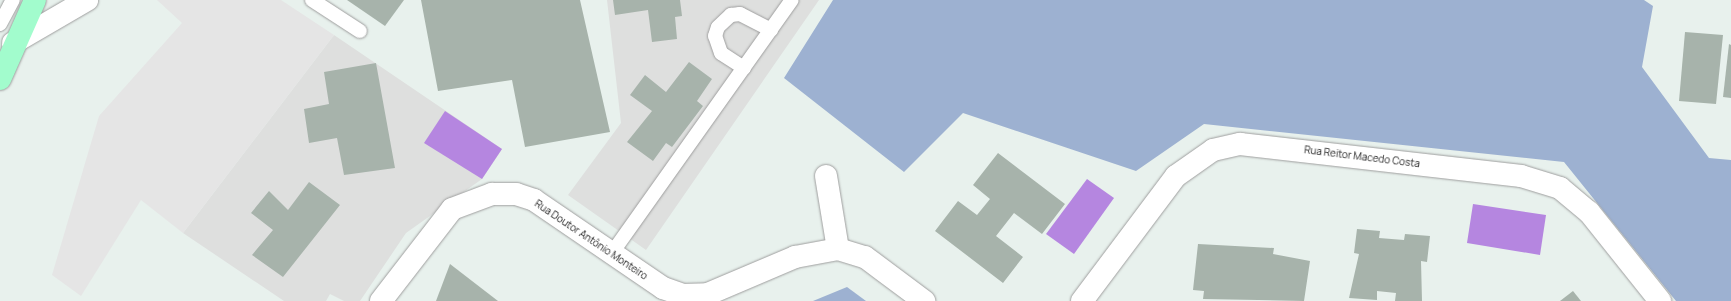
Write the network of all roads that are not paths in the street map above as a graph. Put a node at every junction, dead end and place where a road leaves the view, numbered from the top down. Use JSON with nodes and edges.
{"nodes":[{"id":1,"x":13,"y":0,"type":"edge"},
{"id":2,"x":35,"y":0,"type":"edge"},
{"id":3,"x":87,"y":0,"type":"edge"},
{"id":4,"x":312,"y":0,"type":"edge"},
{"id":5,"x":792,"y":0,"type":"edge"},
{"id":6,"x":0,"y":24,"type":"edge"},
{"id":7,"x":771,"y":30,"type":"junction"},
{"id":8,"x":360,"y":31,"type":"dead end"},
{"id":9,"x":13,"y":43,"type":"junction"},
{"id":10,"x":744,"y":68,"type":"junction"},
{"id":11,"x":0,"y":79,"type":"edge"},
{"id":12,"x":826,"y":176,"type":"dead end"},
{"id":13,"x":838,"y":249,"type":"junction"},
{"id":14,"x":612,"y":253,"type":"junction"},
{"id":15,"x":381,"y":301,"type":"edge"},
{"id":16,"x":924,"y":301,"type":"edge"},
{"id":17,"x":1082,"y":301,"type":"edge"},
{"id":18,"x":1660,"y":301,"type":"edge"}],
"edges":[{"from":1,"to":6,"type":"lane"},
{"from":2,"to":9,"type":"main road"},
{"from":3,"to":9,"type":"street"},
{"from":4,"to":8,"type":"lane"},
{"from":5,"to":7,"type":"lane"},
{"from":7,"to":10,"type":"lane"},
{"from":7,"to":10,"type":"lane"},
{"from":9,"to":11,"type":"main road"},
{"from":10,"to":14,"type":"lane"},
{"from":12,"to":13,"type":"street"},
{"from":13,"to":14,"type":"street","name":"Rua Doutor Antônio Monteiro"},
{"from":13,"to":16,"type":"street","name":"Rua Doutor Antônio Monteiro"},
{"from":14,"to":15,"type":"street","name":"Rua Doutor Antônio Monteiro"},
{"from":17,"to":18,"type":"street","name":"Rua Reitor Macedo Costa"}]}
